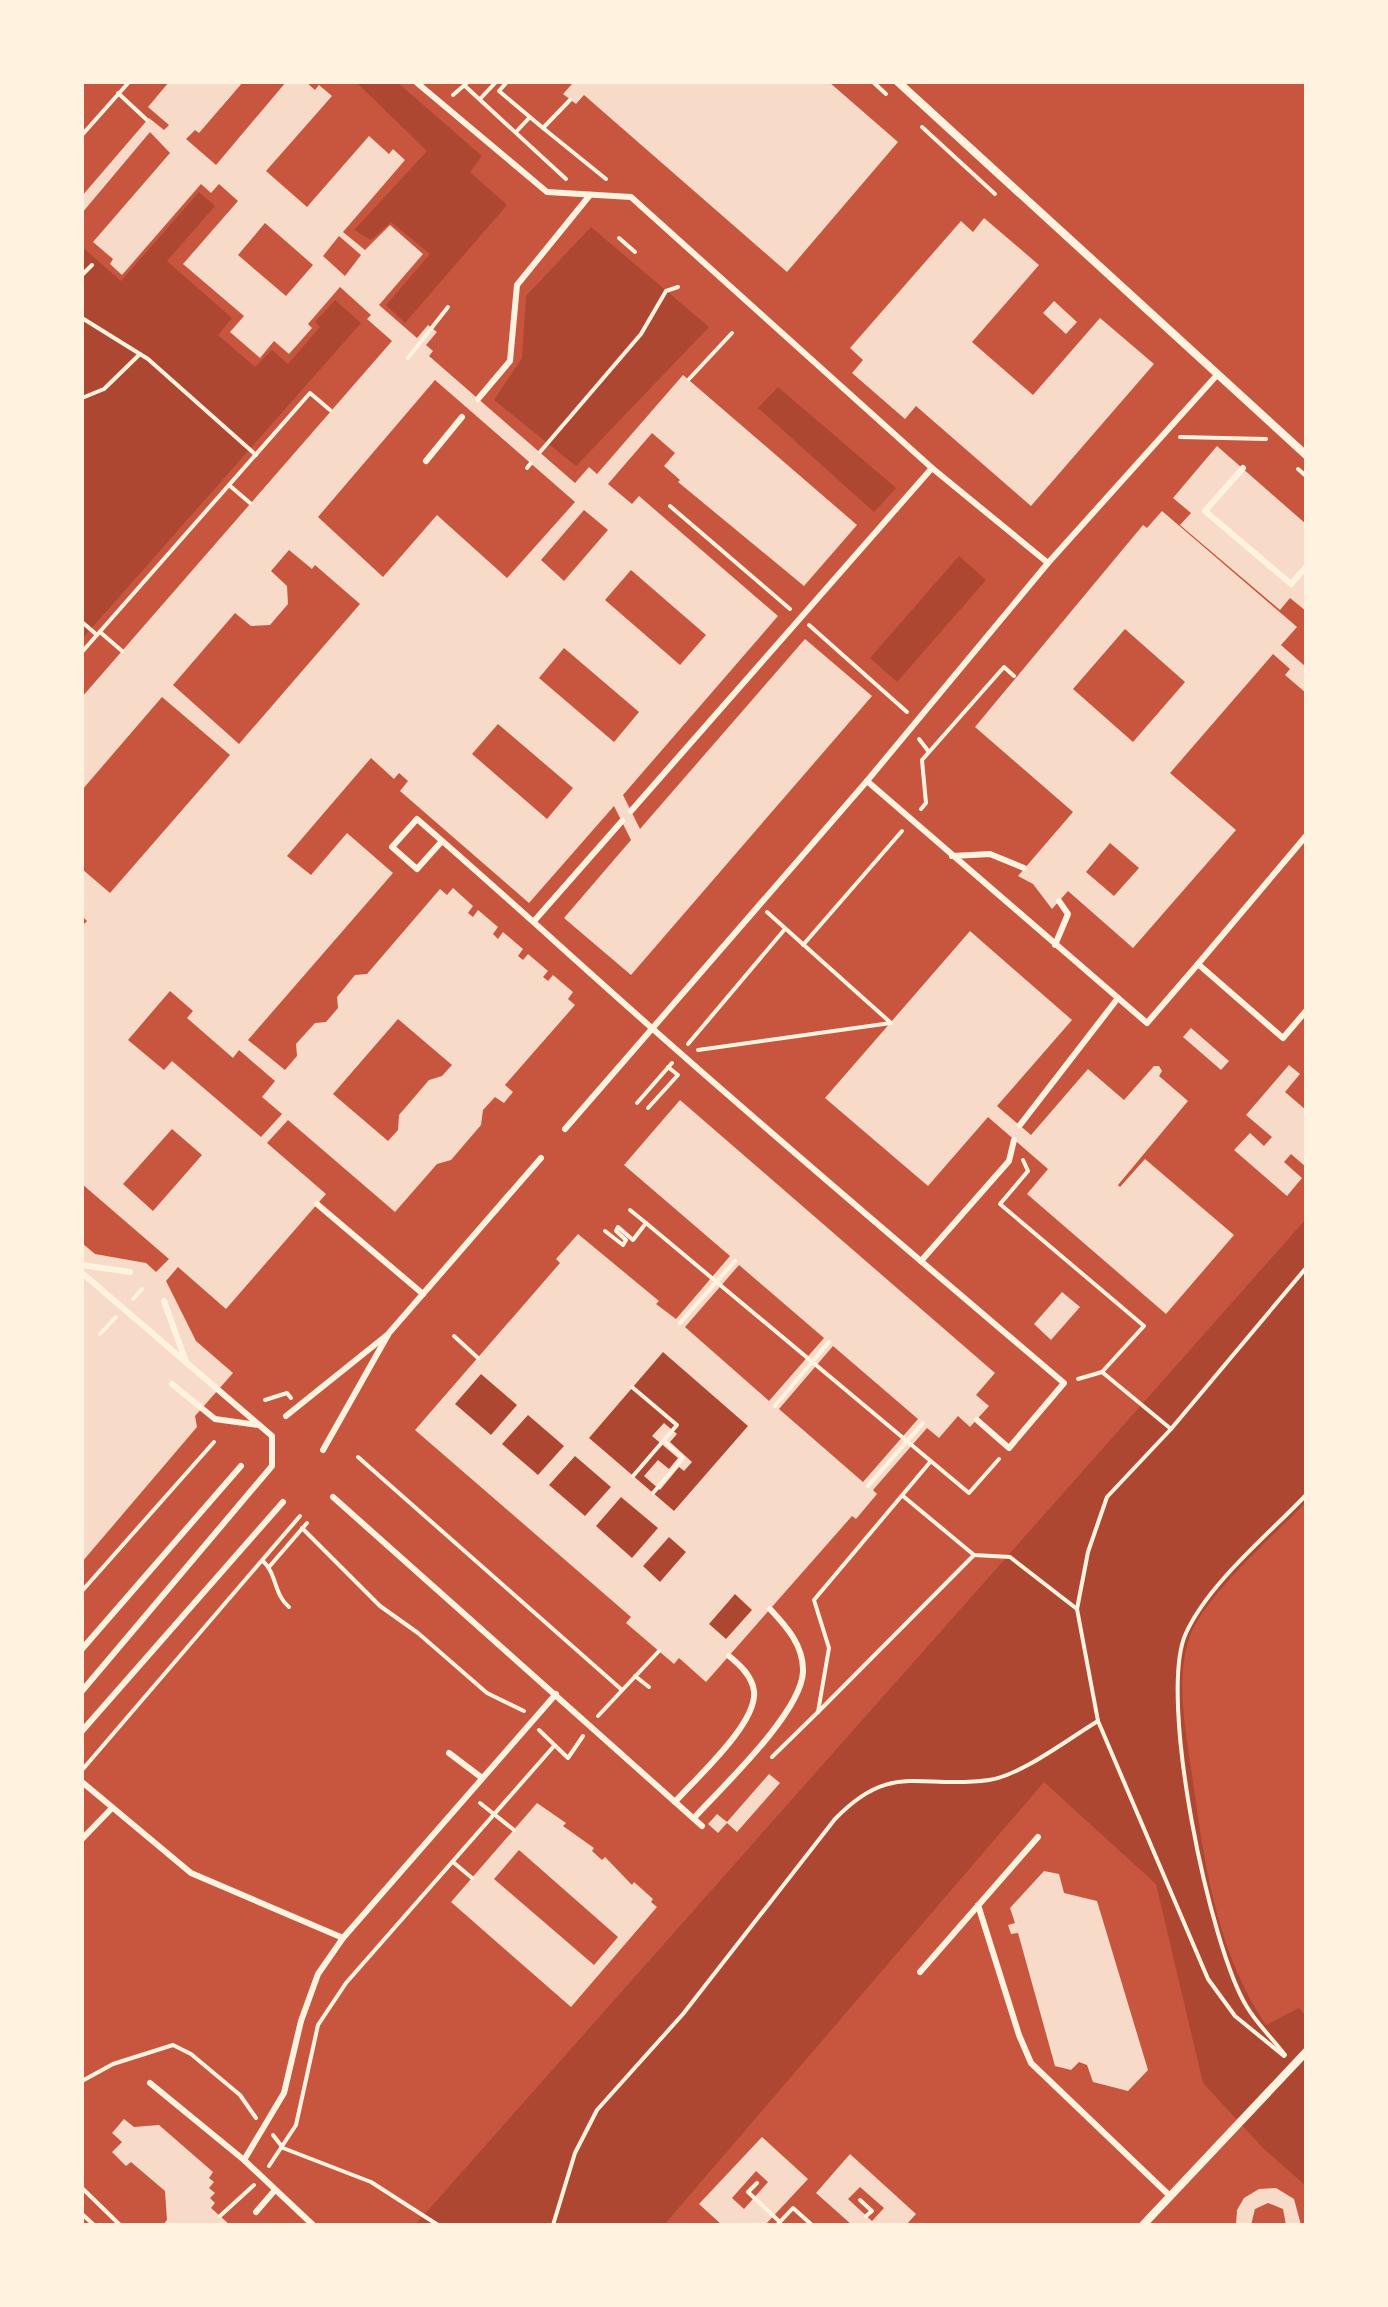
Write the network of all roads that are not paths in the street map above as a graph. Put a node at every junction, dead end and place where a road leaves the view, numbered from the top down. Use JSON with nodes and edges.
{"nodes":[{"id":1,"x":416,"y":82,"type":"edge"},
{"id":2,"x":898,"y":82,"type":"edge"},
{"id":3,"x":590,"y":195,"type":"junction"},
{"id":4,"x":1217,"y":375,"type":"junction"},
{"id":5,"x":478,"y":399,"type":"dead end"},
{"id":6,"x":462,"y":417,"type":"dead end"},
{"id":7,"x":1306,"y":455,"type":"edge"},
{"id":8,"x":426,"y":461,"type":"dead end"},
{"id":9,"x":932,"y":468,"type":"junction"},
{"id":10,"x":1243,"y":468,"type":"dead end"},
{"id":11,"x":1048,"y":563,"type":"junction"},
{"id":12,"x":1306,"y":567,"type":"edge"},
{"id":13,"x":867,"y":781,"type":"junction"},
{"id":14,"x":631,"y":811,"type":"dead end"},
{"id":15,"x":622,"y":821,"type":"dead end"},
{"id":16,"x":1306,"y":836,"type":"edge"},
{"id":17,"x":442,"y":841,"type":"junction"},
{"id":18,"x":952,"y":856,"type":"junction"},
{"id":19,"x":1024,"y":868,"type":"dead end"},
{"id":20,"x":1059,"y":901,"type":"dead end"},
{"id":21,"x":535,"y":920,"type":"junction"},
{"id":22,"x":1055,"y":945,"type":"junction"},
{"id":23,"x":1198,"y":964,"type":"junction"},
{"id":24,"x":1118,"y":998,"type":"junction"},
{"id":25,"x":1306,"y":1011,"type":"edge"},
{"id":26,"x":652,"y":1028,"type":"junction"},
{"id":27,"x":1020,"y":1125,"type":"dead end"},
{"id":28,"x":565,"y":1129,"type":"dead end"},
{"id":29,"x":1014,"y":1140,"type":"road end"},
{"id":30,"x":541,"y":1158,"type":"dead end"},
{"id":31,"x":317,"y":1204,"type":"dead end"},
{"id":32,"x":921,"y":1261,"type":"junction"},
{"id":33,"x":82,"y":1265,"type":"edge"},
{"id":34,"x":130,"y":1272,"type":"dead end"},
{"id":35,"x":82,"y":1273,"type":"edge"},
{"id":36,"x":423,"y":1294,"type":"junction"},
{"id":37,"x":164,"y":1301,"type":"dead end"},
{"id":38,"x":389,"y":1333,"type":"junction"},
{"id":39,"x":186,"y":1363,"type":"junction"},
{"id":40,"x":172,"y":1384,"type":"dead end"},
{"id":41,"x":286,"y":1416,"type":"dead end"},
{"id":42,"x":977,"y":1420,"type":"dead end"},
{"id":43,"x":258,"y":1425,"type":"junction"},
{"id":44,"x":323,"y":1450,"type":"dead end"},
{"id":45,"x":241,"y":1466,"type":"dead end"},
{"id":46,"x":333,"y":1497,"type":"dead end"},
{"id":47,"x":283,"y":1502,"type":"dead end"},
{"id":48,"x":770,"y":1609,"type":"dead end"},
{"id":49,"x":82,"y":1649,"type":"edge"},
{"id":50,"x":729,"y":1656,"type":"dead end"},
{"id":51,"x":83,"y":1688,"type":"edge"},
{"id":52,"x":556,"y":1694,"type":"junction"},
{"id":53,"x":82,"y":1731,"type":"edge"},
{"id":54,"x":449,"y":1753,"type":"dead end"},
{"id":55,"x":482,"y":1778,"type":"junction"},
{"id":56,"x":82,"y":1782,"type":"edge"},
{"id":57,"x":675,"y":1802,"type":"junction"},
{"id":58,"x":112,"y":1808,"type":"junction"},
{"id":59,"x":694,"y":1818,"type":"junction"},
{"id":60,"x":702,"y":1826,"type":"dead end"},
{"id":61,"x":1038,"y":1837,"type":"dead end"},
{"id":62,"x":82,"y":1839,"type":"edge"},
{"id":63,"x":978,"y":1905,"type":"junction"},
{"id":64,"x":343,"y":1938,"type":"junction"},
{"id":65,"x":920,"y":1972,"type":"dead end"},
{"id":66,"x":1306,"y":2052,"type":"edge"},
{"id":67,"x":150,"y":2083,"type":"dead end"},
{"id":68,"x":244,"y":2160,"type":"junction"},
{"id":69,"x":275,"y":2190,"type":"junction"},
{"id":70,"x":1170,"y":2196,"type":"junction"},
{"id":71,"x":256,"y":2212,"type":"dead end"},
{"id":72,"x":313,"y":2225,"type":"edge"},
{"id":73,"x":1143,"y":2225,"type":"edge"}],
"edges":[{"from":1,"to":3,"type":"lane"},
{"from":2,"to":4,"type":"street"},
{"from":3,"to":5,"type":"lane"},
{"from":3,"to":9,"type":"lane"},
{"from":4,"to":7,"type":"street"},
{"from":4,"to":11,"type":"lane"},
{"from":6,"to":8,"type":"lane"},
{"from":9,"to":11,"type":"lane"},
{"from":9,"to":14,"type":"lane"},
{"from":10,"to":12,"type":"lane"},
{"from":11,"to":13,"type":"lane"},
{"from":13,"to":18,"type":"lane"},
{"from":13,"to":26,"type":"lane"},
{"from":15,"to":21,"type":"lane"},
{"from":16,"to":23,"type":"lane"},
{"from":17,"to":17,"type":"lane"},
{"from":17,"to":21,"type":"lane"},
{"from":18,"to":19,"type":"lane"},
{"from":18,"to":22,"type":"lane"},
{"from":20,"to":22,"type":"lane"},
{"from":21,"to":26,"type":"lane"},
{"from":22,"to":24,"type":"lane"},
{"from":23,"to":24,"type":"lane"},
{"from":23,"to":25,"type":"lane"},
{"from":24,"to":27,"type":"lane"},
{"from":26,"to":28,"type":"lane"},
{"from":26,"to":32,"type":"lane"},
{"from":29,"to":32,"type":"lane"},
{"from":30,"to":36,"type":"lane"},
{"from":31,"to":36,"type":"lane"},
{"from":32,"to":42,"type":"lane"},
{"from":33,"to":34,"type":"lane"},
{"from":35,"to":39,"type":"lane"},
{"from":36,"to":38,"type":"lane"},
{"from":37,"to":39,"type":"lane"},
{"from":38,"to":41,"type":"lane"},
{"from":38,"to":44,"type":"lane"},
{"from":39,"to":43,"type":"lane"},
{"from":40,"to":43,"type":"lane"},
{"from":43,"to":51,"type":"lane"},
{"from":45,"to":49,"type":"lane"},
{"from":46,"to":52,"type":"lane"},
{"from":47,"to":53,"type":"lane"},
{"from":48,"to":59,"type":"lane"},
{"from":50,"to":57,"type":"lane"},
{"from":52,"to":55,"type":"lane"},
{"from":52,"to":57,"type":"lane"},
{"from":54,"to":55,"type":"lane"},
{"from":55,"to":64,"type":"lane"},
{"from":56,"to":58,"type":"lane"},
{"from":57,"to":59,"type":"lane"},
{"from":58,"to":62,"type":"lane"},
{"from":58,"to":64,"type":"lane"},
{"from":59,"to":60,"type":"lane"},
{"from":61,"to":63,"type":"lane"},
{"from":63,"to":65,"type":"lane"},
{"from":63,"to":70,"type":"lane"},
{"from":64,"to":68,"type":"lane"},
{"from":66,"to":70,"type":"street"},
{"from":67,"to":68,"type":"lane"},
{"from":68,"to":69,"type":"lane"},
{"from":69,"to":71,"type":"lane"},
{"from":69,"to":72,"type":"lane"},
{"from":70,"to":73,"type":"street"}]}
